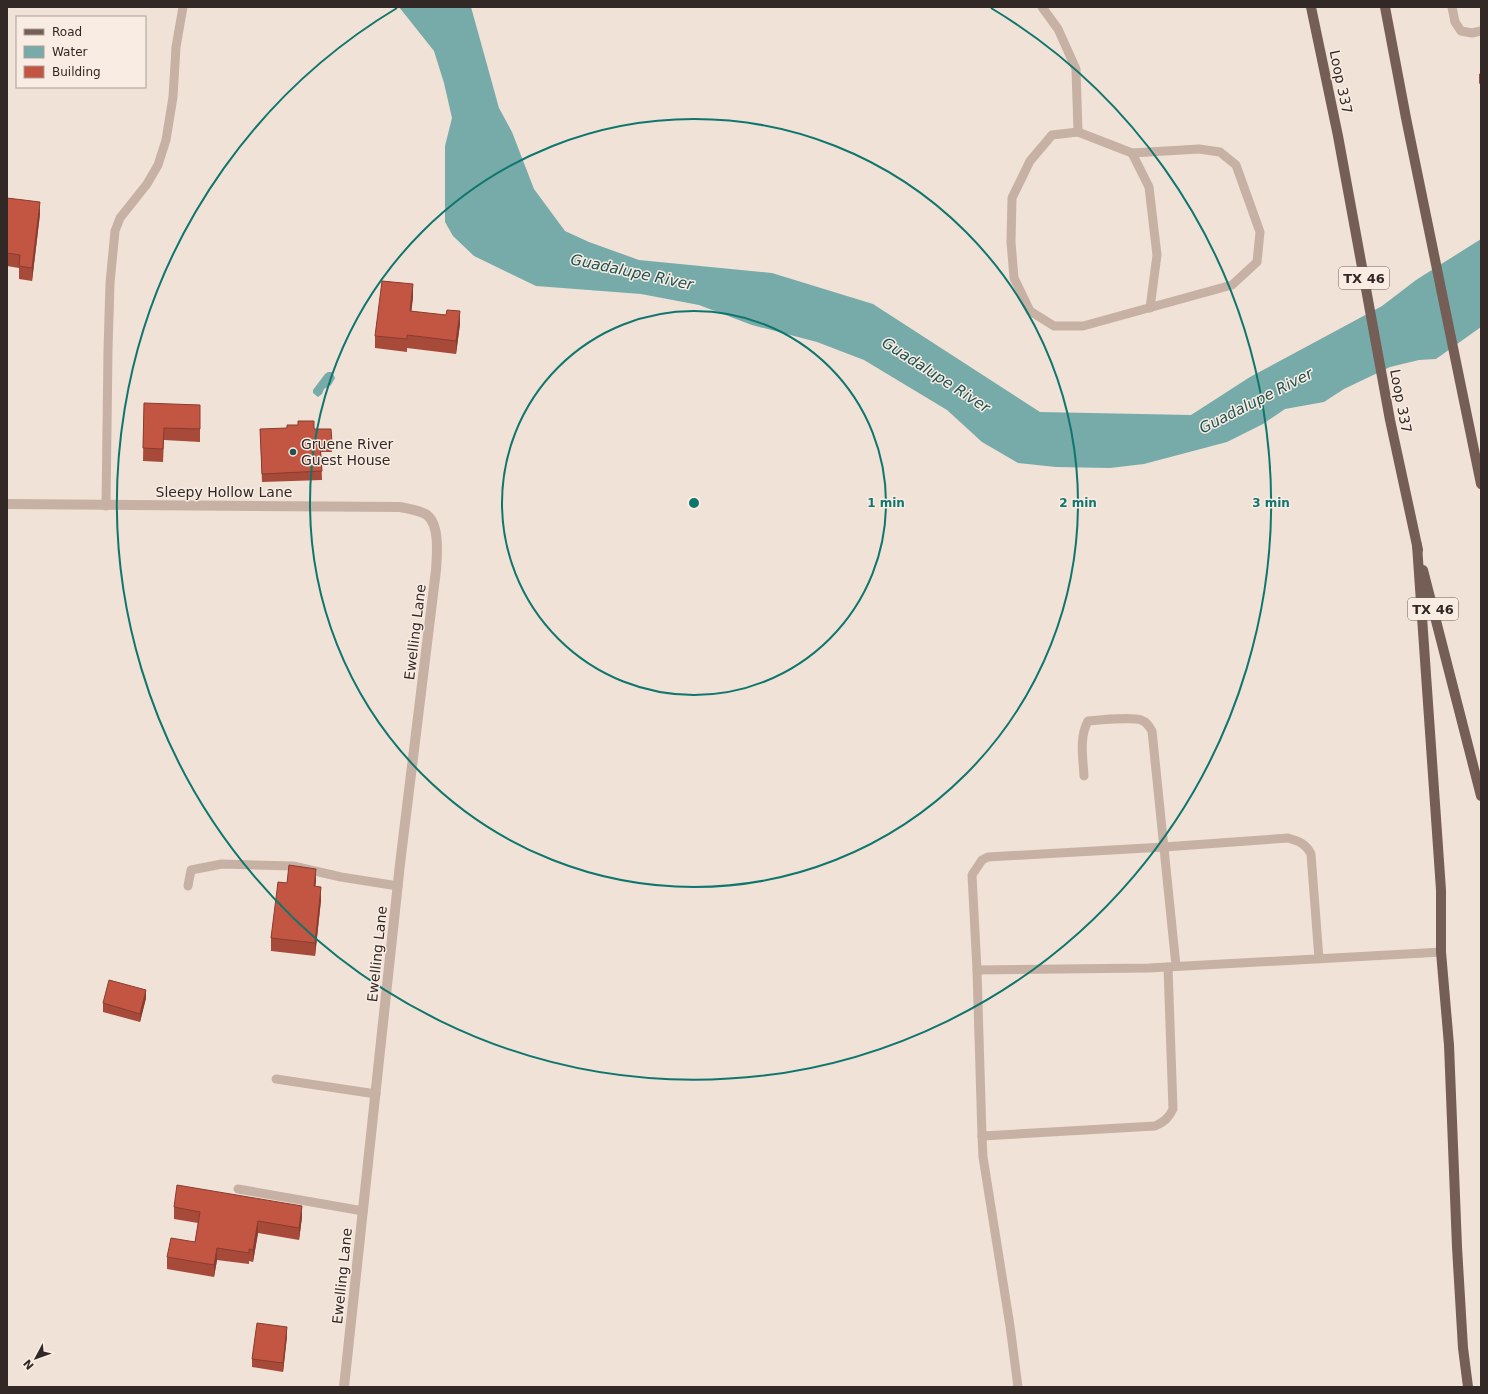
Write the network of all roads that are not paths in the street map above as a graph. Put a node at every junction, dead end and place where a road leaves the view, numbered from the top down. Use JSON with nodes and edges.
{"nodes":[{"id":1,"x":183,"y":7,"type":"edge"},
{"id":2,"x":1042,"y":7,"type":"edge"},
{"id":3,"x":1311,"y":7,"type":"edge"},
{"id":4,"x":1385,"y":7,"type":"edge"},
{"id":5,"x":1452,"y":7,"type":"edge"},
{"id":6,"x":1481,"y":31,"type":"edge"},
{"id":7,"x":1078,"y":132,"type":"junction"},
{"id":8,"x":1132,"y":152,"type":"junction"},
{"id":9,"x":1150,"y":308,"type":"junction"},
{"id":10,"x":1481,"y":484,"type":"edge"},
{"id":11,"x":7,"y":504,"type":"edge"},
{"id":12,"x":106,"y":506,"type":"junction"},
{"id":13,"x":435,"y":525,"type":"joint"},
{"id":14,"x":1417,"y":545,"type":"junction"},
{"id":15,"x":1084,"y":776,"type":"dead end"},
{"id":16,"x":1481,"y":796,"type":"edge"},
{"id":17,"x":1164,"y":847,"type":"junction"},
{"id":18,"x":188,"y":886,"type":"dead end"},
{"id":19,"x":398,"y":886,"type":"junction"},
{"id":20,"x":1441,"y":952,"type":"junction"},
{"id":21,"x":1319,"y":959,"type":"junction"},
{"id":22,"x":1172,"y":967,"type":"junction"},
{"id":23,"x":978,"y":970,"type":"junction"},
{"id":24,"x":276,"y":1079,"type":"dead end"},
{"id":25,"x":376,"y":1094,"type":"junction"},
{"id":26,"x":982,"y":1136,"type":"junction"},
{"id":27,"x":238,"y":1189,"type":"dead end"},
{"id":28,"x":363,"y":1212,"type":"junction"},
{"id":29,"x":344,"y":1387,"type":"edge"},
{"id":30,"x":1018,"y":1387,"type":"edge"},
{"id":31,"x":1468,"y":1387,"type":"edge"}],
"edges":[{"from":1,"to":12,"type":"lane"},
{"from":2,"to":7,"type":"lane"},
{"from":3,"to":14,"type":"main road","name":"Loop 337","number":"TX 46"},
{"from":4,"to":10,"type":"main road"},
{"from":5,"to":6,"type":"lane"},
{"from":7,"to":8,"type":"lane"},
{"from":7,"to":9,"type":"lane"},
{"from":8,"to":9,"type":"lane"},
{"from":8,"to":9,"type":"lane"},
{"from":11,"to":12,"type":"street","name":"Sleepy Hollow Lane"},
{"from":12,"to":13,"type":"street","name":"Sleepy Hollow Lane"},
{"from":13,"to":19,"type":"street","name":"Ewelling Lane"},
{"from":14,"to":16,"type":"main road","name":"Loop 337","number":"TX 46"},
{"from":14,"to":20,"type":"main road"},
{"from":15,"to":17,"type":"lane"},
{"from":17,"to":21,"type":"lane"},
{"from":17,"to":22,"type":"lane"},
{"from":17,"to":23,"type":"lane"},
{"from":18,"to":19,"type":"lane"},
{"from":19,"to":25,"type":"street","name":"Ewelling Lane"},
{"from":20,"to":21,"type":"lane"},
{"from":20,"to":31,"type":"main road"},
{"from":21,"to":22,"type":"lane"},
{"from":22,"to":23,"type":"lane"},
{"from":22,"to":26,"type":"lane"},
{"from":23,"to":26,"type":"lane"},
{"from":24,"to":25,"type":"lane"},
{"from":25,"to":28,"type":"street","name":"Ewelling Lane"},
{"from":26,"to":30,"type":"lane"},
{"from":27,"to":28,"type":"lane"},
{"from":28,"to":29,"type":"street","name":"Ewelling Lane"}]}
